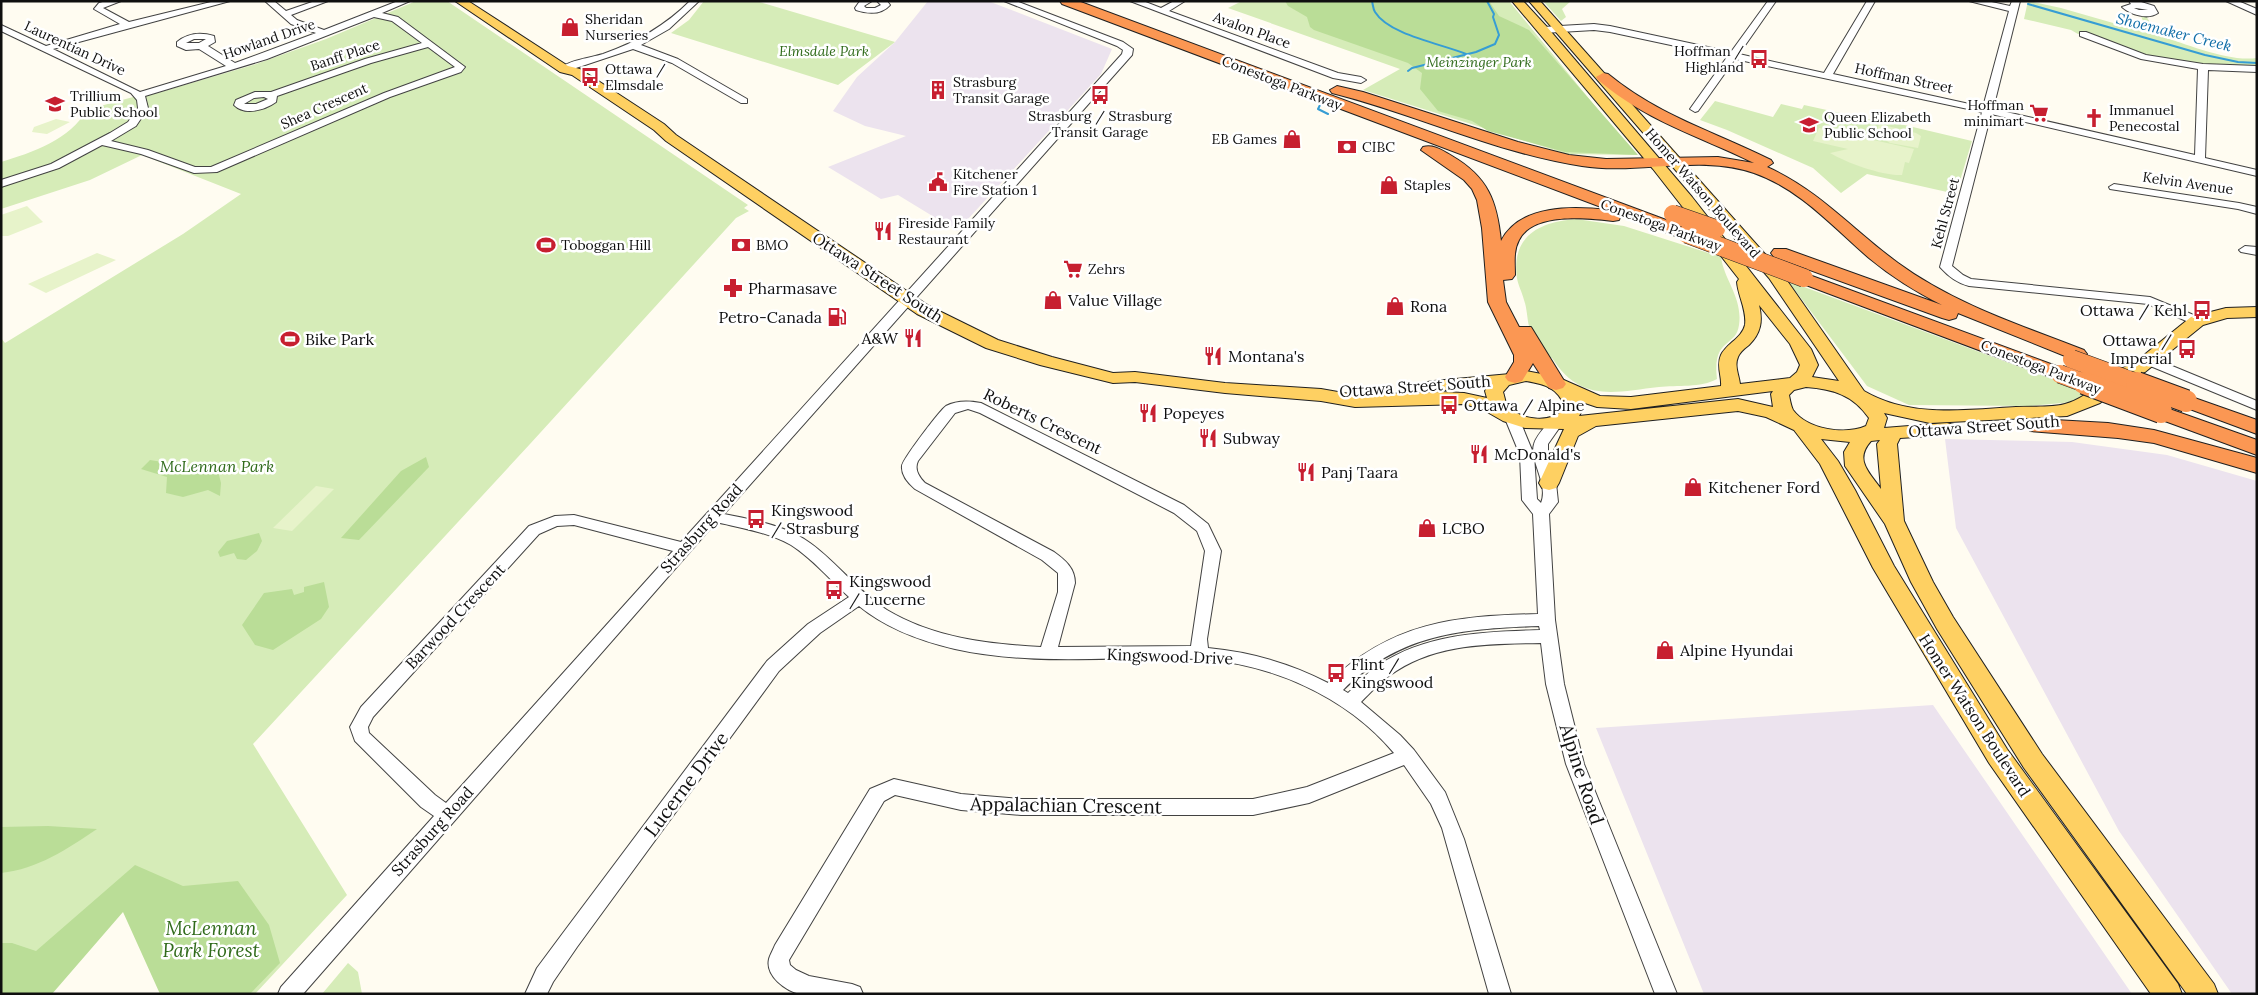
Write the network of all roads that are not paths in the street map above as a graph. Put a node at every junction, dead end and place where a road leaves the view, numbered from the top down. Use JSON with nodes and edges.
{"nodes":[{"id":1,"x":117,"y":1,"type":"edge"},
{"id":2,"x":226,"y":1,"type":"edge"},
{"id":3,"x":269,"y":1,"type":"edge"},
{"id":4,"x":324,"y":1,"type":"edge"},
{"id":5,"x":406,"y":1,"type":"edge"},
{"id":6,"x":460,"y":1,"type":"edge"},
{"id":7,"x":695,"y":1,"type":"edge"},
{"id":8,"x":868,"y":1,"type":"edge"},
{"id":9,"x":880,"y":1,"type":"edge"},
{"id":10,"x":1008,"y":1,"type":"edge"},
{"id":11,"x":1066,"y":1,"type":"edge"},
{"id":12,"x":1092,"y":1,"type":"edge"},
{"id":13,"x":1134,"y":1,"type":"edge"},
{"id":14,"x":1181,"y":1,"type":"edge"},
{"id":15,"x":1517,"y":1,"type":"edge"},
{"id":16,"x":1534,"y":1,"type":"edge"},
{"id":17,"x":1772,"y":1,"type":"edge"},
{"id":18,"x":1871,"y":1,"type":"edge"},
{"id":19,"x":1974,"y":1,"type":"edge"},
{"id":20,"x":2230,"y":1,"type":"edge"},
{"id":21,"x":2015,"y":5,"type":"edge"},
{"id":22,"x":1162,"y":11,"type":"junction"},
{"id":23,"x":2257,"y":12,"type":"edge"},
{"id":24,"x":284,"y":14,"type":"junction"},
{"id":25,"x":374,"y":14,"type":"junction"},
{"id":26,"x":128,"y":25,"type":"junction"},
{"id":27,"x":1,"y":28,"type":"edge"},
{"id":28,"x":1560,"y":29,"type":"junction"},
{"id":29,"x":1543,"y":30,"type":"junction"},
{"id":30,"x":325,"y":34,"type":"junction"},
{"id":31,"x":2083,"y":34,"type":"dead end"},
{"id":32,"x":428,"y":44,"type":"junction"},
{"id":33,"x":201,"y":46,"type":"dead end"},
{"id":34,"x":634,"y":46,"type":"junction"},
{"id":35,"x":44,"y":49,"type":"junction"},
{"id":36,"x":1732,"y":55,"type":"junction"},
{"id":37,"x":233,"y":66,"type":"junction"},
{"id":38,"x":2203,"y":67,"type":"junction"},
{"id":39,"x":564,"y":69,"type":"junction"},
{"id":40,"x":2257,"y":69,"type":"edge"},
{"id":41,"x":1827,"y":76,"type":"junction"},
{"id":42,"x":1603,"y":77,"type":"junction"},
{"id":43,"x":1361,"y":80,"type":"dead end"},
{"id":44,"x":1299,"y":90,"type":"junction"},
{"id":45,"x":1337,"y":90,"type":"junction"},
{"id":46,"x":139,"y":95,"type":"junction"},
{"id":47,"x":272,"y":95,"type":"dead end"},
{"id":48,"x":744,"y":102,"type":"dead end"},
{"id":49,"x":1695,"y":109,"type":"dead end"},
{"id":50,"x":1989,"y":111,"type":"junction"},
{"id":51,"x":102,"y":142,"type":"junction"},
{"id":52,"x":1651,"y":160,"type":"junction"},
{"id":53,"x":2200,"y":160,"type":"junction"},
{"id":54,"x":1677,"y":163,"type":"junction"},
{"id":55,"x":2257,"y":173,"type":"edge"},
{"id":56,"x":1,"y":184,"type":"edge"},
{"id":57,"x":2114,"y":187,"type":"dead end"},
{"id":58,"x":2257,"y":211,"type":"edge"},
{"id":59,"x":1832,"y":215,"type":"junction"},
{"id":60,"x":1691,"y":238,"type":"junction"},
{"id":61,"x":1749,"y":267,"type":"junction"},
{"id":62,"x":910,"y":294,"type":"junction"},
{"id":63,"x":2257,"y":312,"type":"edge"},
{"id":64,"x":2197,"y":321,"type":"junction"},
{"id":65,"x":2070,"y":362,"type":"junction"},
{"id":66,"x":2144,"y":364,"type":"junction"},
{"id":67,"x":1512,"y":378,"type":"junction"},
{"id":68,"x":1795,"y":383,"type":"junction"},
{"id":69,"x":1560,"y":386,"type":"junction"},
{"id":70,"x":1729,"y":391,"type":"junction"},
{"id":71,"x":1321,"y":395,"type":"junction"},
{"id":72,"x":1861,"y":398,"type":"junction"},
{"id":73,"x":2257,"y":406,"type":"edge"},
{"id":74,"x":1508,"y":415,"type":"junction"},
{"id":75,"x":1590,"y":421,"type":"junction"},
{"id":76,"x":1555,"y":424,"type":"junction"},
{"id":77,"x":1798,"y":424,"type":"junction"},
{"id":78,"x":2037,"y":426,"type":"junction"},
{"id":79,"x":2257,"y":427,"type":"edge"},
{"id":80,"x":1894,"y":432,"type":"junction"},
{"id":81,"x":1866,"y":435,"type":"junction"},
{"id":82,"x":2257,"y":448,"type":"edge"},
{"id":83,"x":2257,"y":466,"type":"edge"},
{"id":84,"x":1548,"y":483,"type":"junction"},
{"id":85,"x":1541,"y":513,"type":"junction"},
{"id":86,"x":712,"y":516,"type":"junction"},
{"id":87,"x":1894,"y":522,"type":"junction"},
{"id":88,"x":684,"y":548,"type":"junction"},
{"id":89,"x":861,"y":598,"type":"junction"},
{"id":90,"x":1549,"y":628,"type":"junction"},
{"id":91,"x":1465,"y":632,"type":"junction"},
{"id":92,"x":1381,"y":650,"type":"junction"},
{"id":93,"x":1048,"y":653,"type":"junction"},
{"id":94,"x":1200,"y":653,"type":"junction"},
{"id":95,"x":1395,"y":664,"type":"junction"},
{"id":96,"x":1331,"y":691,"type":"junction"},
{"id":97,"x":1350,"y":702,"type":"junction"},
{"id":98,"x":1408,"y":755,"type":"junction"},
{"id":99,"x":447,"y":814,"type":"junction"},
{"id":100,"x":289,"y":994,"type":"edge"},
{"id":101,"x":536,"y":994,"type":"edge"},
{"id":102,"x":852,"y":994,"type":"edge"},
{"id":103,"x":1500,"y":994,"type":"edge"},
{"id":104,"x":1666,"y":994,"type":"edge"},
{"id":105,"x":2168,"y":994,"type":"edge"},
{"id":106,"x":2204,"y":994,"type":"edge"}],
"edges":[{"from":1,"to":26,"type":"street"},
{"from":2,"to":26,"type":"street"},
{"from":3,"to":24,"type":"street"},
{"from":4,"to":24,"type":"street"},
{"from":5,"to":25,"type":"street","name":"Howland Drive"},
{"from":6,"to":39,"type":"main road","name":"Ottawa Street South"},
{"from":7,"to":34,"type":"street"},
{"from":8,"to":9,"type":"street"},
{"from":10,"to":62,"type":"street","name":"Strasburg Road"},
{"from":11,"to":44,"type":"highway","name":"Conestoga Parkway"},
{"from":12,"to":45,"type":"highway","name":"Conestoga Parkway"},
{"from":13,"to":22,"type":"street","name":"Avalon Place"},
{"from":14,"to":22,"type":"street"},
{"from":15,"to":29,"type":"main road","name":"Homer Watson Boulevard"},
{"from":16,"to":28,"type":"main road","name":"Homer Watson Boulevard"},
{"from":17,"to":36,"type":"street"},
{"from":18,"to":41,"type":"street"},
{"from":19,"to":21,"type":"street"},
{"from":20,"to":23,"type":"street"},
{"from":21,"to":50,"type":"street","name":"Kehl Street"},
{"from":22,"to":43,"type":"street","name":"Avalon Place"},
{"from":24,"to":30,"type":"street"},
{"from":25,"to":30,"type":"street","name":"Howland Drive"},
{"from":25,"to":32,"type":"street","name":"Shea Crescent"},
{"from":26,"to":35,"type":"street"},
{"from":27,"to":35,"type":"street","name":"Laurentian Drive"},
{"from":28,"to":29,"type":"street","name":"Hoffman Street"},
{"from":28,"to":36,"type":"street","name":"Hoffman Street"},
{"from":28,"to":42,"type":"main road","name":"Homer Watson Boulevard"},
{"from":29,"to":52,"type":"main road","name":"Homer Watson Boulevard"},
{"from":30,"to":37,"type":"street","name":"Howland Drive"},
{"from":31,"to":38,"type":"street"},
{"from":32,"to":47,"type":"street","name":"Banff Place"},
{"from":32,"to":51,"type":"street","name":"Shea Crescent"},
{"from":33,"to":37,"type":"street"},
{"from":34,"to":39,"type":"street"},
{"from":34,"to":48,"type":"street"},
{"from":35,"to":46,"type":"street","name":"Laurentian Drive"},
{"from":36,"to":41,"type":"street","name":"Hoffman Street"},
{"from":36,"to":49,"type":"street"},
{"from":37,"to":46,"type":"street","name":"Howland Drive"},
{"from":38,"to":40,"type":"street"},
{"from":38,"to":53,"type":"street"},
{"from":39,"to":62,"type":"main road","name":"Ottawa Street South"},
{"from":41,"to":50,"type":"street","name":"Hoffman Street"},
{"from":42,"to":54,"type":"main road","name":"Homer Watson Boulevard"},
{"from":42,"to":59,"type":"highway"},
{"from":44,"to":60,"type":"highway","name":"Conestoga Parkway"},
{"from":44,"to":67,"type":"highway"},
{"from":45,"to":52,"type":"highway"},
{"from":45,"to":65,"type":"highway","name":"Conestoga Parkway","bridge":true},
{"from":46,"to":51,"type":"street","name":"Laurentian Drive"},
{"from":50,"to":53,"type":"street","name":"Hoffman Street"},
{"from":50,"to":64,"type":"street","name":"Kehl Street"},
{"from":51,"to":56,"type":"street","name":"Laurentian Drive"},
{"from":52,"to":54,"type":"highway"},
{"from":52,"to":61,"type":"main road","name":"Homer Watson Boulevard"},
{"from":53,"to":55,"type":"street","name":"Hoffman Street"},
{"from":54,"to":59,"type":"highway"},
{"from":54,"to":72,"type":"main road","name":"Homer Watson Boulevard"},
{"from":57,"to":58,"type":"street","name":"Kelvin Avenue"},
{"from":59,"to":65,"type":"highway"},
{"from":60,"to":61,"type":"highway","name":"Conestoga Parkway","bridge":true},
{"from":60,"to":69,"type":"highway"},
{"from":61,"to":65,"type":"highway","name":"Conestoga Parkway","bridge":true},
{"from":61,"to":68,"type":"main road","name":"Homer Watson Boulevard"},
{"from":61,"to":70,"type":"main road"},
{"from":62,"to":71,"type":"main road","name":"Ottawa Street South"},
{"from":62,"to":86,"type":"street","name":"Strasburg Road"},
{"from":63,"to":64,"type":"main road","name":"Ottawa Street South"},
{"from":64,"to":66,"type":"main road","name":"Ottawa Street South"},
{"from":65,"to":79,"type":"highway","name":"Conestoga Parkway","bridge":true},
{"from":65,"to":82,"type":"highway","name":"Conestoga Parkway","bridge":true},
{"from":66,"to":72,"type":"main road","name":"Ottawa Street South"},
{"from":66,"to":73,"type":"street"},
{"from":66,"to":78,"type":"main road","name":"Ottawa Street South"},
{"from":67,"to":69,"type":"main road"},
{"from":67,"to":71,"type":"main road","name":"Ottawa Street South"},
{"from":67,"to":74,"type":"main road"},
{"from":68,"to":70,"type":"main road"},
{"from":68,"to":72,"type":"main road","name":"Ottawa Street South"},
{"from":68,"to":77,"type":"main road","name":"Homer Watson Boulevard"},
{"from":69,"to":70,"type":"main road"},
{"from":69,"to":76,"type":"main road"},
{"from":71,"to":74,"type":"main road","name":"Ottawa Street South"},
{"from":72,"to":81,"type":"main road","name":"Homer Watson Boulevard"},
{"from":74,"to":76,"type":"main road"},
{"from":74,"to":85,"type":"street","name":"Alpine Road"},
{"from":75,"to":76,"type":"main road"},
{"from":75,"to":77,"type":"main road"},
{"from":75,"to":84,"type":"main road"},
{"from":76,"to":84,"type":"street","name":"Alpine Road"},
{"from":77,"to":81,"type":"main road","name":"Ottawa Street South"},
{"from":77,"to":105,"type":"main road","name":"Homer Watson Boulevard"},
{"from":78,"to":80,"type":"main road","name":"Ottawa Street South"},
{"from":78,"to":83,"type":"highway"},
{"from":80,"to":81,"type":"main road","name":"Ottawa Street South"},
{"from":80,"to":87,"type":"main road"},
{"from":81,"to":87,"type":"main road","name":"Homer Watson Boulevard"},
{"from":84,"to":85,"type":"street","name":"Alpine Road"},
{"from":85,"to":90,"type":"street","name":"Alpine Road"},
{"from":86,"to":88,"type":"street","name":"Strasburg Road"},
{"from":86,"to":89,"type":"street","name":"Kingswood Drive"},
{"from":87,"to":106,"type":"main road","name":"Homer Watson Boulevard"},
{"from":88,"to":99,"type":"street","name":"Strasburg Road"},
{"from":88,"to":99,"type":"street","name":"Barwood Crescent"},
{"from":89,"to":93,"type":"street","name":"Kingswood Drive"},
{"from":89,"to":101,"type":"street","name":"Lucerne Drive"},
{"from":90,"to":91,"type":"street"},
{"from":90,"to":104,"type":"street","name":"Alpine Road"},
{"from":91,"to":92,"type":"street"},
{"from":91,"to":95,"type":"street"},
{"from":92,"to":95,"type":"street"},
{"from":92,"to":96,"type":"street"},
{"from":93,"to":94,"type":"street","name":"Kingswood Drive"},
{"from":93,"to":94,"type":"street","name":"Roberts Crescent"},
{"from":94,"to":96,"type":"street","name":"Kingswood Drive"},
{"from":95,"to":97,"type":"street"},
{"from":96,"to":97,"type":"street","name":"Kingswood Drive"},
{"from":97,"to":98,"type":"street","name":"Kingswood Drive"},
{"from":98,"to":102,"type":"street","name":"Appalachian Crescent"},
{"from":98,"to":103,"type":"street","name":"Kingswood Drive"},
{"from":99,"to":100,"type":"street","name":"Strasburg Road"}]}
